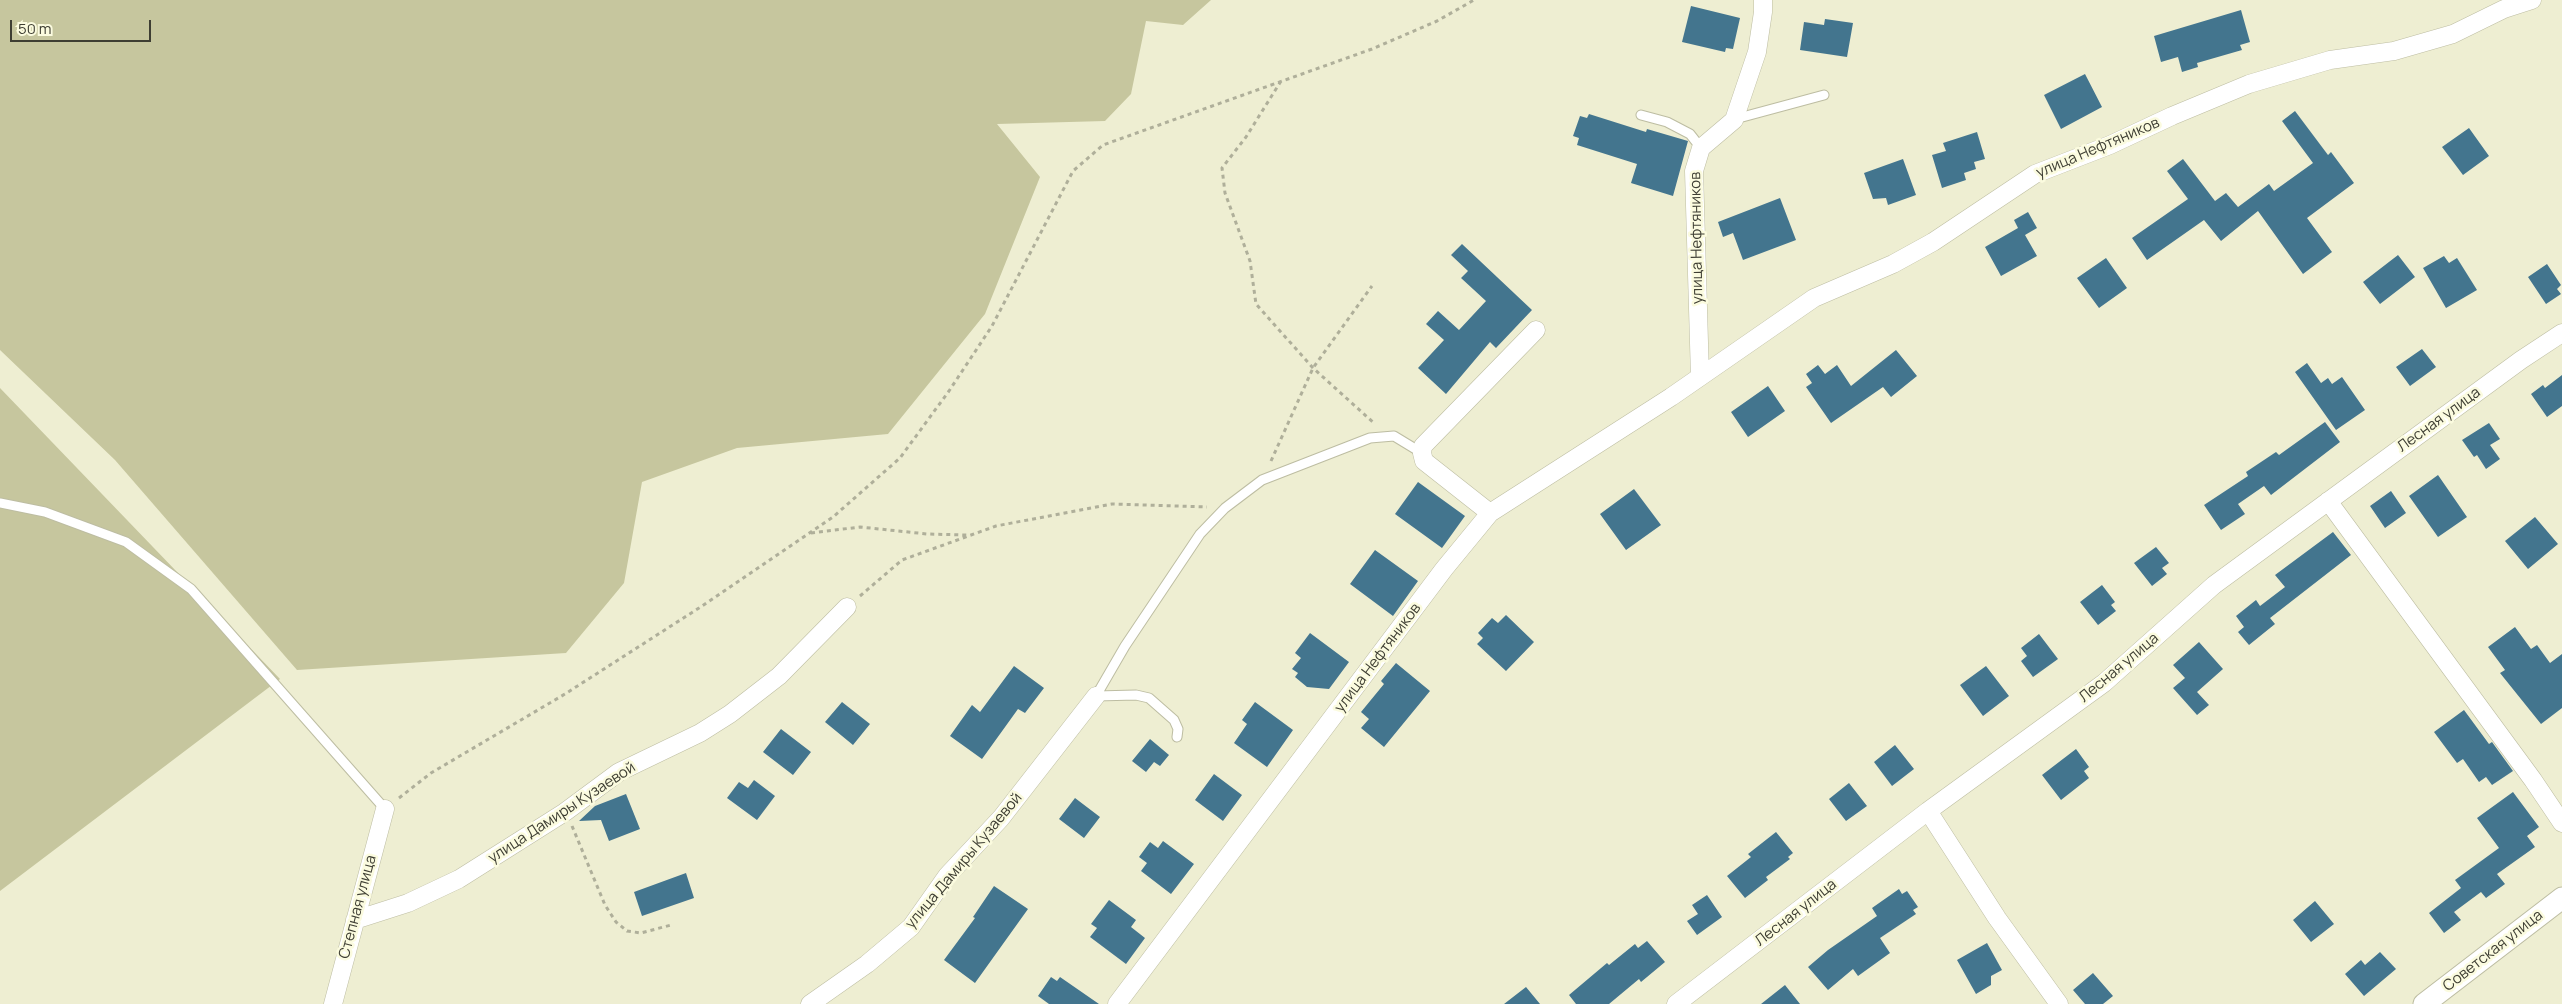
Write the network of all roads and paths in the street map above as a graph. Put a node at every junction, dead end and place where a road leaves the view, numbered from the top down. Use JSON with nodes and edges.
{"nodes":[{"id":1,"x":1474,"y":0,"type":"edge"},
{"id":2,"x":1763,"y":0,"type":"edge"},
{"id":3,"x":2532,"y":0,"type":"edge"},
{"id":4,"x":2501,"y":5,"type":"edge"},
{"id":5,"x":1281,"y":81,"type":"junction"},
{"id":6,"x":1824,"y":96,"type":"dead end"},
{"id":7,"x":1641,"y":115,"type":"dead end"},
{"id":8,"x":1734,"y":120,"type":"junction"},
{"id":9,"x":1701,"y":148,"type":"junction"},
{"id":10,"x":1372,"y":286,"type":"dead end"},
{"id":11,"x":1536,"y":330,"type":"dead end"},
{"id":12,"x":2562,"y":333,"type":"edge"},
{"id":13,"x":1313,"y":368,"type":"junction"},
{"id":14,"x":1700,"y":377,"type":"junction"},
{"id":15,"x":1394,"y":436,"type":"junction"},
{"id":16,"x":1422,"y":453,"type":"junction"},
{"id":17,"x":1262,"y":480,"type":"junction"},
{"id":18,"x":2328,"y":501,"type":"junction"},
{"id":19,"x":0,"y":503,"type":"edge"},
{"id":20,"x":1225,"y":508,"type":"junction"},
{"id":21,"x":1490,"y":513,"type":"junction"},
{"id":22,"x":808,"y":534,"type":"junction"},
{"id":23,"x":970,"y":535,"type":"junction"},
{"id":24,"x":847,"y":607,"type":"joint"},
{"id":25,"x":1096,"y":696,"type":"junction"},
{"id":26,"x":1177,"y":737,"type":"dead end"},
{"id":27,"x":385,"y":809,"type":"junction"},
{"id":28,"x":1928,"y":811,"type":"junction"},
{"id":29,"x":565,"y":812,"type":"junction"},
{"id":30,"x":2562,"y":823,"type":"edge"},
{"id":31,"x":2562,"y":898,"type":"edge"},
{"id":32,"x":355,"y":920,"type":"junction"},
{"id":33,"x":671,"y":924,"type":"dead end"},
{"id":34,"x":333,"y":1004,"type":"edge"},
{"id":35,"x":810,"y":1004,"type":"edge"},
{"id":36,"x":1117,"y":1004,"type":"edge"},
{"id":37,"x":1676,"y":1004,"type":"edge"},
{"id":38,"x":2059,"y":1004,"type":"edge"},
{"id":39,"x":2424,"y":1004,"type":"edge"}],
"edges":[{"from":1,"to":5,"type":"path"},
{"from":2,"to":8,"type":"street"},
{"from":3,"to":4,"type":"street","name":"улица Нефтяников"},
{"from":4,"to":14,"type":"street","name":"улица Нефтяников"},
{"from":5,"to":13,"type":"path"},
{"from":5,"to":22,"type":"path"},
{"from":6,"to":8,"type":"lane"},
{"from":7,"to":9,"type":"lane"},
{"from":8,"to":9,"type":"street"},
{"from":9,"to":14,"type":"street","name":"улица Нефтяников"},
{"from":10,"to":13,"type":"path"},
{"from":11,"to":16,"type":"street"},
{"from":12,"to":18,"type":"street","name":"Лесная улица"},
{"from":13,"to":15,"type":"path"},
{"from":13,"to":17,"type":"path"},
{"from":14,"to":21,"type":"street","name":"улица Нефтяников"},
{"from":15,"to":16,"type":"lane"},
{"from":15,"to":17,"type":"lane"},
{"from":16,"to":21,"type":"street"},
{"from":17,"to":20,"type":"lane"},
{"from":18,"to":28,"type":"street","name":"Лесная улица"},
{"from":18,"to":30,"type":"street"},
{"from":19,"to":27,"type":"lane"},
{"from":20,"to":23,"type":"path"},
{"from":20,"to":25,"type":"lane"},
{"from":21,"to":36,"type":"street","name":"улица Нефтяников"},
{"from":22,"to":23,"type":"path"},
{"from":22,"to":27,"type":"path"},
{"from":23,"to":24,"type":"path"},
{"from":24,"to":29,"type":"street","name":"улица Дамиры Кузаевой"},
{"from":25,"to":26,"type":"lane"},
{"from":25,"to":35,"type":"street","name":"улица Дамиры Кузаевой"},
{"from":27,"to":32,"type":"street","name":"Степная улица"},
{"from":28,"to":37,"type":"street","name":"Лесная улица"},
{"from":28,"to":38,"type":"street"},
{"from":29,"to":32,"type":"street","name":"улица Дамиры Кузаевой"},
{"from":29,"to":33,"type":"path"},
{"from":31,"to":39,"type":"street","name":"Советская улица"},
{"from":32,"to":34,"type":"street","name":"Степная улица"}]}
